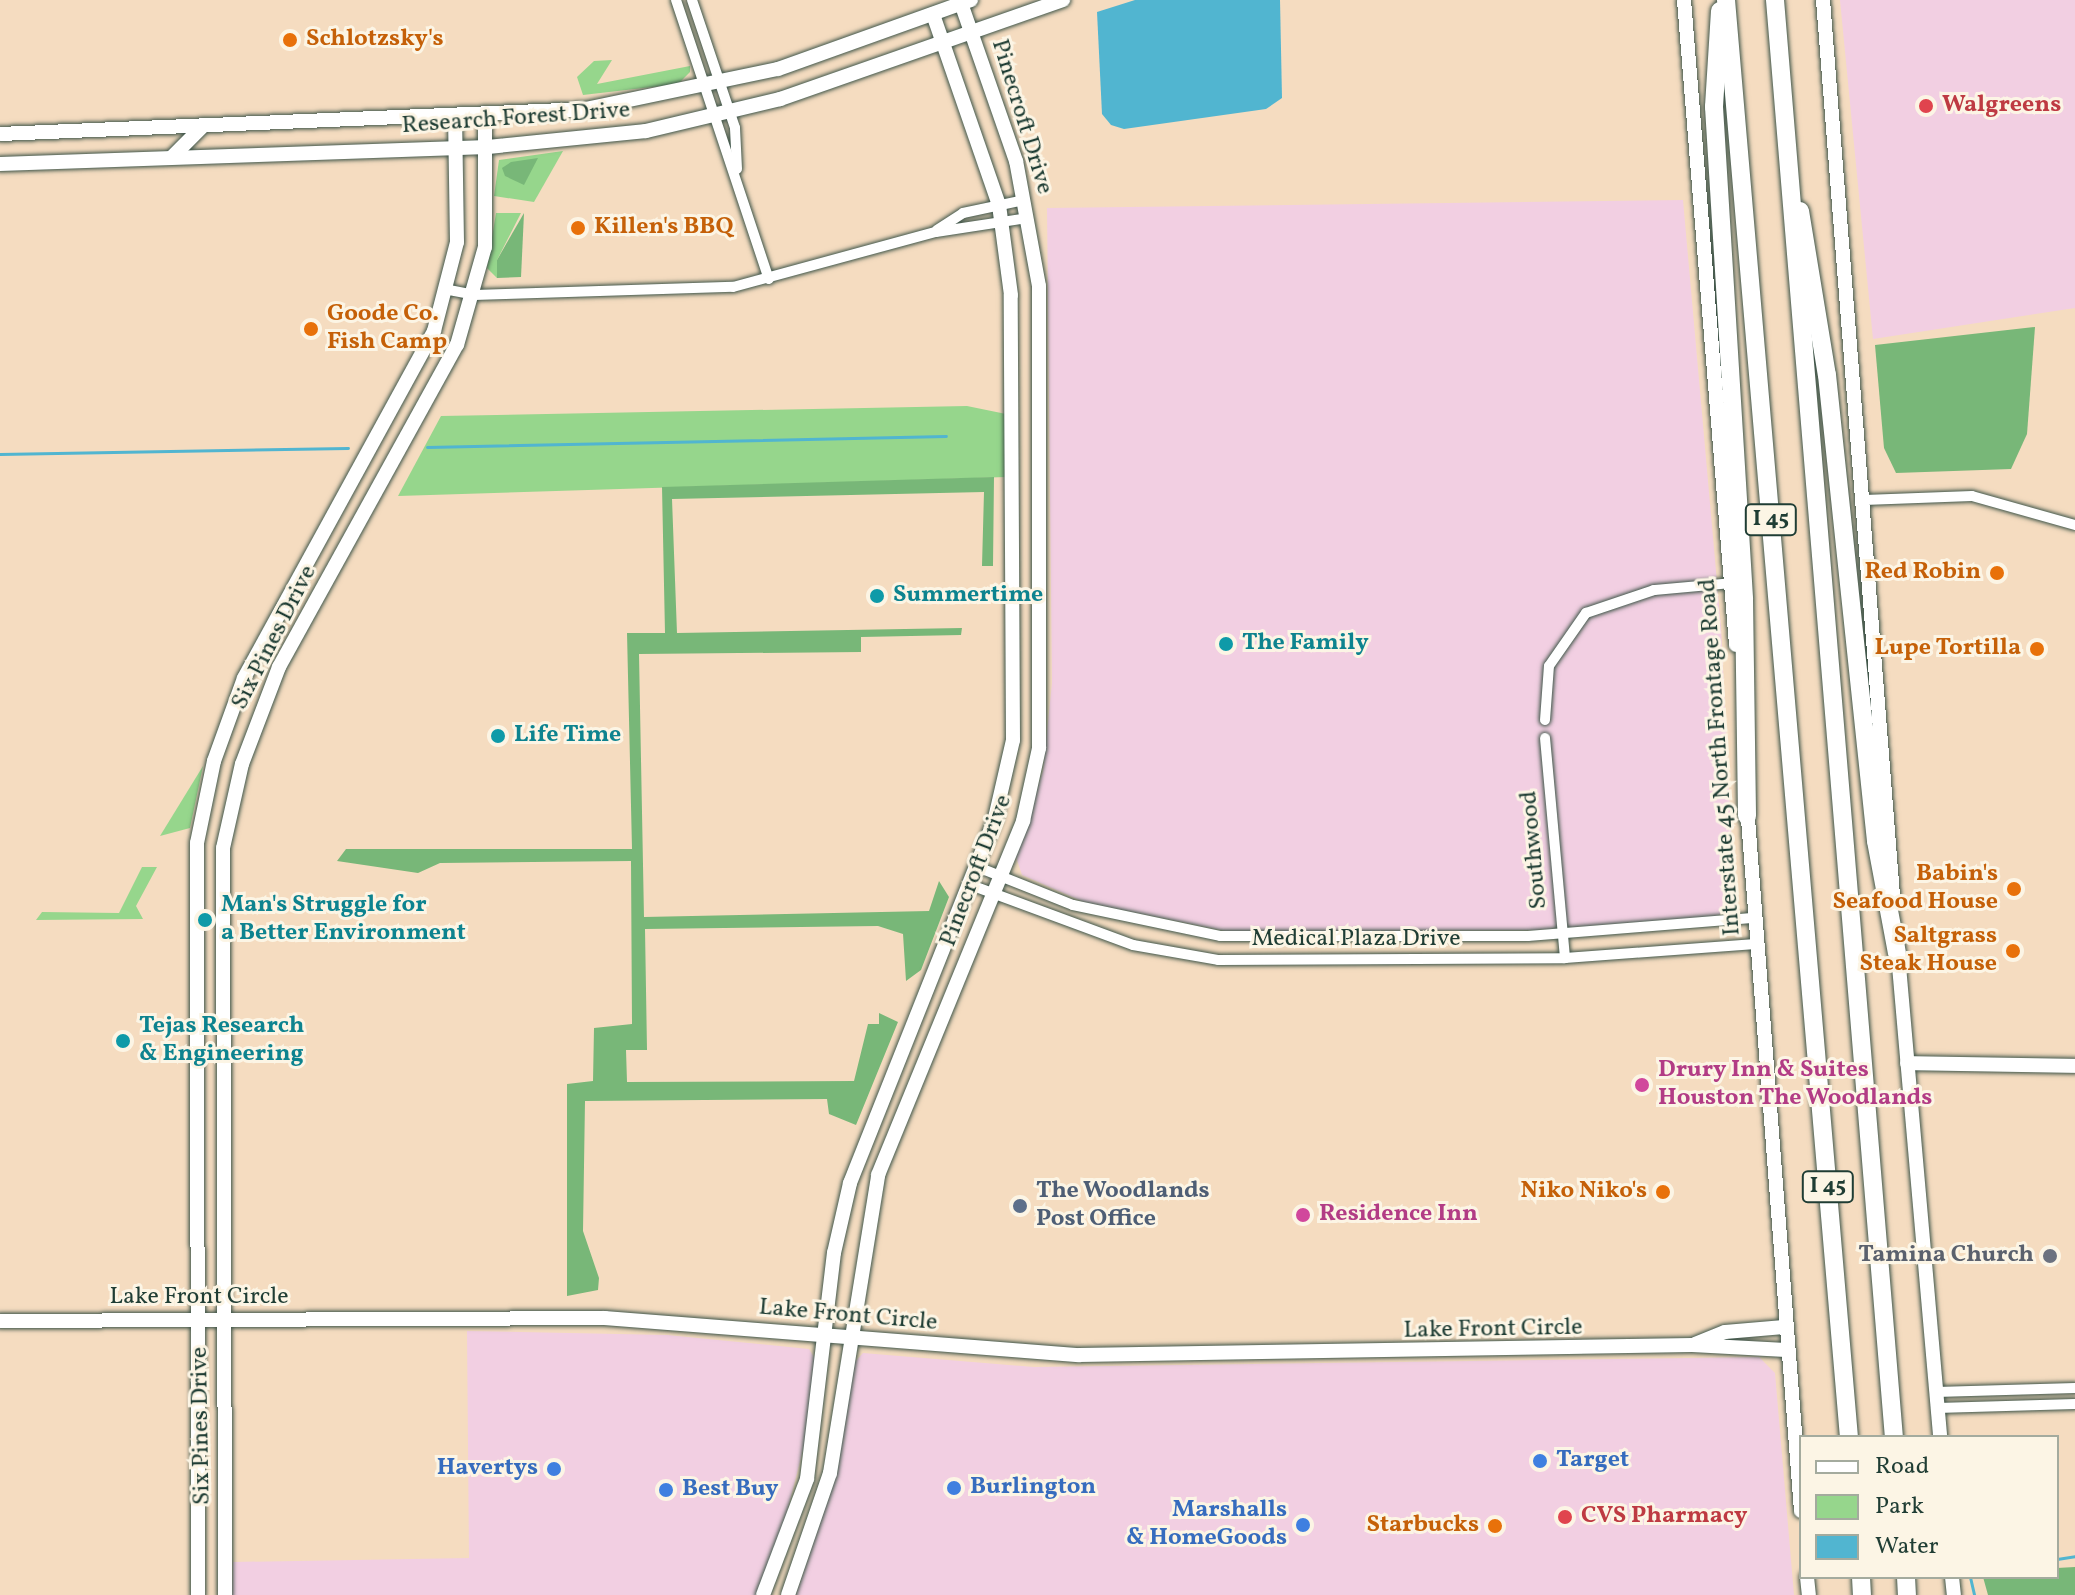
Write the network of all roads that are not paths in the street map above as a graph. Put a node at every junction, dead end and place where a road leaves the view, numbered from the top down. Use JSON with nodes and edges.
{"nodes":[{"id":1,"x":676,"y":0,"type":"edge"},
{"id":2,"x":692,"y":0,"type":"edge"},
{"id":3,"x":1063,"y":0,"type":"edge"},
{"id":4,"x":1684,"y":0,"type":"edge"},
{"id":5,"x":1724,"y":0,"type":"edge"},
{"id":6,"x":1775,"y":0,"type":"edge"},
{"id":7,"x":1823,"y":0,"type":"edge"},
{"id":8,"x":966,"y":2,"type":"edge"},
{"id":9,"x":933,"y":14,"type":"junction"},
{"id":10,"x":971,"y":31,"type":"junction"},
{"id":11,"x":940,"y":43,"type":"junction"},
{"id":12,"x":721,"y":85,"type":"junction"},
{"id":13,"x":703,"y":89,"type":"junction"},
{"id":14,"x":731,"y":113,"type":"junction"},
{"id":15,"x":485,"y":117,"type":"junction"},
{"id":16,"x":713,"y":117,"type":"junction"},
{"id":17,"x":455,"y":118,"type":"junction"},
{"id":18,"x":202,"y":127,"type":"junction"},
{"id":19,"x":0,"y":134,"type":"edge"},
{"id":20,"x":488,"y":147,"type":"junction"},
{"id":21,"x":457,"y":148,"type":"junction"},
{"id":22,"x":172,"y":158,"type":"junction"},
{"id":23,"x":0,"y":164,"type":"edge"},
{"id":24,"x":737,"y":169,"type":"junction"},
{"id":25,"x":1789,"y":172,"type":"junction"},
{"id":26,"x":1024,"y":200,"type":"junction"},
{"id":27,"x":999,"y":205,"type":"junction"},
{"id":28,"x":1027,"y":218,"type":"junction"},
{"id":29,"x":1001,"y":224,"type":"junction"},
{"id":30,"x":936,"y":232,"type":"junction"},
{"id":31,"x":769,"y":279,"type":"junction"},
{"id":32,"x":444,"y":289,"type":"junction"},
{"id":33,"x":474,"y":295,"type":"junction"},
{"id":34,"x":344,"y":496,"type":"junction"},
{"id":35,"x":1864,"y":500,"type":"junction"},
{"id":36,"x":367,"y":510,"type":"junction"},
{"id":37,"x":2075,"y":525,"type":"edge"},
{"id":38,"x":1732,"y":583,"type":"junction"},
{"id":39,"x":255,"y":657,"type":"junction"},
{"id":40,"x":279,"y":667,"type":"junction"},
{"id":41,"x":1545,"y":720,"type":"dead end"},
{"id":42,"x":1545,"y":738,"type":"dead end"},
{"id":43,"x":1747,"y":816,"type":"junction"},
{"id":44,"x":975,"y":866,"type":"junction"},
{"id":45,"x":998,"y":875,"type":"junction"},
{"id":46,"x":968,"y":884,"type":"junction"},
{"id":47,"x":990,"y":894,"type":"junction"},
{"id":48,"x":1754,"y":918,"type":"junction"},
{"id":49,"x":1563,"y":935,"type":"junction"},
{"id":50,"x":1755,"y":944,"type":"junction"},
{"id":51,"x":1897,"y":953,"type":"junction"},
{"id":52,"x":1565,"y":958,"type":"junction"},
{"id":53,"x":1907,"y":1063,"type":"junction"},
{"id":54,"x":2075,"y":1066,"type":"edge"},
{"id":55,"x":196,"y":1320,"type":"junction"},
{"id":56,"x":0,"y":1321,"type":"edge"},
{"id":57,"x":223,"y":1321,"type":"junction"},
{"id":58,"x":1784,"y":1327,"type":"junction"},
{"id":59,"x":826,"y":1337,"type":"junction"},
{"id":60,"x":849,"y":1339,"type":"junction"},
{"id":61,"x":1692,"y":1345,"type":"junction"},
{"id":62,"x":1786,"y":1350,"type":"junction"},
{"id":63,"x":2075,"y":1388,"type":"edge"},
{"id":64,"x":1936,"y":1392,"type":"junction"},
{"id":65,"x":2075,"y":1404,"type":"edge"},
{"id":66,"x":1937,"y":1408,"type":"junction"},
{"id":67,"x":1849,"y":1435,"type":"edge"},
{"id":68,"x":1894,"y":1435,"type":"edge"},
{"id":69,"x":1940,"y":1435,"type":"edge"},
{"id":70,"x":1799,"y":1490,"type":"edge"},
{"id":71,"x":198,"y":1577,"type":"junction"},
{"id":72,"x":226,"y":1578,"type":"junction"},
{"id":73,"x":198,"y":1595,"type":"edge"},
{"id":74,"x":225,"y":1595,"type":"edge"},
{"id":75,"x":763,"y":1595,"type":"edge"},
{"id":76,"x":788,"y":1595,"type":"edge"}],
"edges":[{"from":1,"to":13,"type":"street"},
{"from":2,"to":12,"type":"street"},
{"from":3,"to":10,"type":"street","name":"Research Forest Drive"},
{"from":4,"to":38,"type":"street","name":"Interstate 45 North Frontage Road"},
{"from":5,"to":43,"type":"highway"},
{"from":5,"to":67,"type":"highway","number":"I 45"},
{"from":6,"to":25,"type":"highway","number":"I 45"},
{"from":7,"to":35,"type":"street"},
{"from":8,"to":9,"type":"street","name":"Research Forest Drive"},
{"from":8,"to":10,"type":"street","name":"Pinecroft Drive"},
{"from":9,"to":11,"type":"street","name":"Pinecroft Drive"},
{"from":9,"to":12,"type":"street","name":"Research Forest Drive"},
{"from":10,"to":11,"type":"street","name":"Research Forest Drive"},
{"from":10,"to":26,"type":"street","name":"Pinecroft Drive"},
{"from":11,"to":14,"type":"street","name":"Research Forest Drive"},
{"from":11,"to":27,"type":"street","name":"Pinecroft Drive"},
{"from":12,"to":13,"type":"street","name":"Research Forest Drive"},
{"from":12,"to":14,"type":"street"},
{"from":13,"to":15,"type":"street","name":"Research Forest Drive"},
{"from":13,"to":16,"type":"street"},
{"from":14,"to":16,"type":"street","name":"Research Forest Drive"},
{"from":14,"to":24,"type":"street"},
{"from":15,"to":17,"type":"street","name":"Research Forest Drive"},
{"from":15,"to":20,"type":"street","name":"Six Pines Drive"},
{"from":16,"to":20,"type":"street","name":"Research Forest Drive"},
{"from":16,"to":24,"type":"street"},
{"from":17,"to":18,"type":"street","name":"Research Forest Drive"},
{"from":17,"to":21,"type":"street","name":"Six Pines Drive"},
{"from":18,"to":19,"type":"street","name":"Research Forest Drive"},
{"from":18,"to":22,"type":"street"},
{"from":20,"to":21,"type":"street","name":"Research Forest Drive"},
{"from":20,"to":33,"type":"street","name":"Six Pines Drive"},
{"from":21,"to":22,"type":"street","name":"Research Forest Drive"},
{"from":21,"to":32,"type":"street","name":"Six Pines Drive"},
{"from":22,"to":23,"type":"street","name":"Research Forest Drive"},
{"from":24,"to":31,"type":"street"},
{"from":25,"to":51,"type":"highway"},
{"from":25,"to":68,"type":"highway","number":"I 45"},
{"from":26,"to":27,"type":"street"},
{"from":26,"to":28,"type":"street","name":"Pinecroft Drive"},
{"from":27,"to":29,"type":"street","name":"Pinecroft Drive"},
{"from":27,"to":30,"type":"street"},
{"from":28,"to":29,"type":"street"},
{"from":28,"to":45,"type":"street","name":"Pinecroft Drive"},
{"from":29,"to":30,"type":"street"},
{"from":29,"to":44,"type":"street","name":"Pinecroft Drive"},
{"from":30,"to":31,"type":"street"},
{"from":31,"to":33,"type":"street"},
{"from":32,"to":33,"type":"street"},
{"from":32,"to":34,"type":"street","name":"Six Pines Drive"},
{"from":33,"to":36,"type":"street","name":"Six Pines Drive"},
{"from":34,"to":36,"type":"street"},
{"from":34,"to":39,"type":"street","name":"Six Pines Drive"},
{"from":35,"to":37,"type":"street"},
{"from":35,"to":51,"type":"street"},
{"from":36,"to":40,"type":"street","name":"Six Pines Drive"},
{"from":38,"to":41,"type":"street"},
{"from":38,"to":43,"type":"street","name":"Interstate 45 North Frontage Road"},
{"from":39,"to":40,"type":"street"},
{"from":39,"to":55,"type":"street","name":"Six Pines Drive"},
{"from":40,"to":57,"type":"street","name":"Six Pines Drive"},
{"from":42,"to":49,"type":"street","name":"Southwood"},
{"from":43,"to":48,"type":"street","name":"Interstate 45 North Frontage Road"},
{"from":44,"to":45,"type":"street","name":"Medical Plaza Drive"},
{"from":44,"to":46,"type":"street","name":"Pinecroft Drive"},
{"from":45,"to":47,"type":"street","name":"Pinecroft Drive"},
{"from":45,"to":49,"type":"street","name":"Medical Plaza Drive"},
{"from":46,"to":47,"type":"street","name":"Medical Plaza Drive"},
{"from":46,"to":59,"type":"street","name":"Pinecroft Drive"},
{"from":47,"to":52,"type":"street","name":"Medical Plaza Drive"},
{"from":47,"to":60,"type":"street","name":"Pinecroft Drive"},
{"from":48,"to":49,"type":"street","name":"Medical Plaza Drive"},
{"from":48,"to":50,"type":"street","name":"Interstate 45 North Frontage Road"},
{"from":49,"to":52,"type":"street","name":"Southwood"},
{"from":50,"to":52,"type":"street","name":"Medical Plaza Drive"},
{"from":50,"to":58,"type":"street","name":"Interstate 45 North Frontage Road"},
{"from":51,"to":53,"type":"street"},
{"from":53,"to":54,"type":"street"},
{"from":53,"to":64,"type":"street"},
{"from":55,"to":56,"type":"street","name":"Lake Front Circle"},
{"from":55,"to":57,"type":"street","name":"Lake Front Circle"},
{"from":55,"to":71,"type":"street","name":"Six Pines Drive"},
{"from":57,"to":59,"type":"street","name":"Lake Front Circle"},
{"from":57,"to":72,"type":"street","name":"Six Pines Drive"},
{"from":58,"to":61,"type":"street","name":"Lake Front Circle"},
{"from":58,"to":62,"type":"street","name":"Interstate 45 North Frontage Road"},
{"from":59,"to":60,"type":"street","name":"Lake Front Circle"},
{"from":59,"to":75,"type":"street","name":"Pinecroft Drive"},
{"from":60,"to":61,"type":"street","name":"Lake Front Circle"},
{"from":60,"to":76,"type":"street","name":"Pinecroft Drive"},
{"from":61,"to":62,"type":"street","name":"Lake Front Circle"},
{"from":62,"to":70,"type":"street","name":"Interstate 45 North Frontage Road"},
{"from":63,"to":64,"type":"street"},
{"from":64,"to":66,"type":"street"},
{"from":65,"to":66,"type":"street"},
{"from":66,"to":69,"type":"street"},
{"from":71,"to":72,"type":"street"},
{"from":71,"to":73,"type":"street","name":"Six Pines Drive"},
{"from":72,"to":74,"type":"street","name":"Six Pines Drive"}]}
